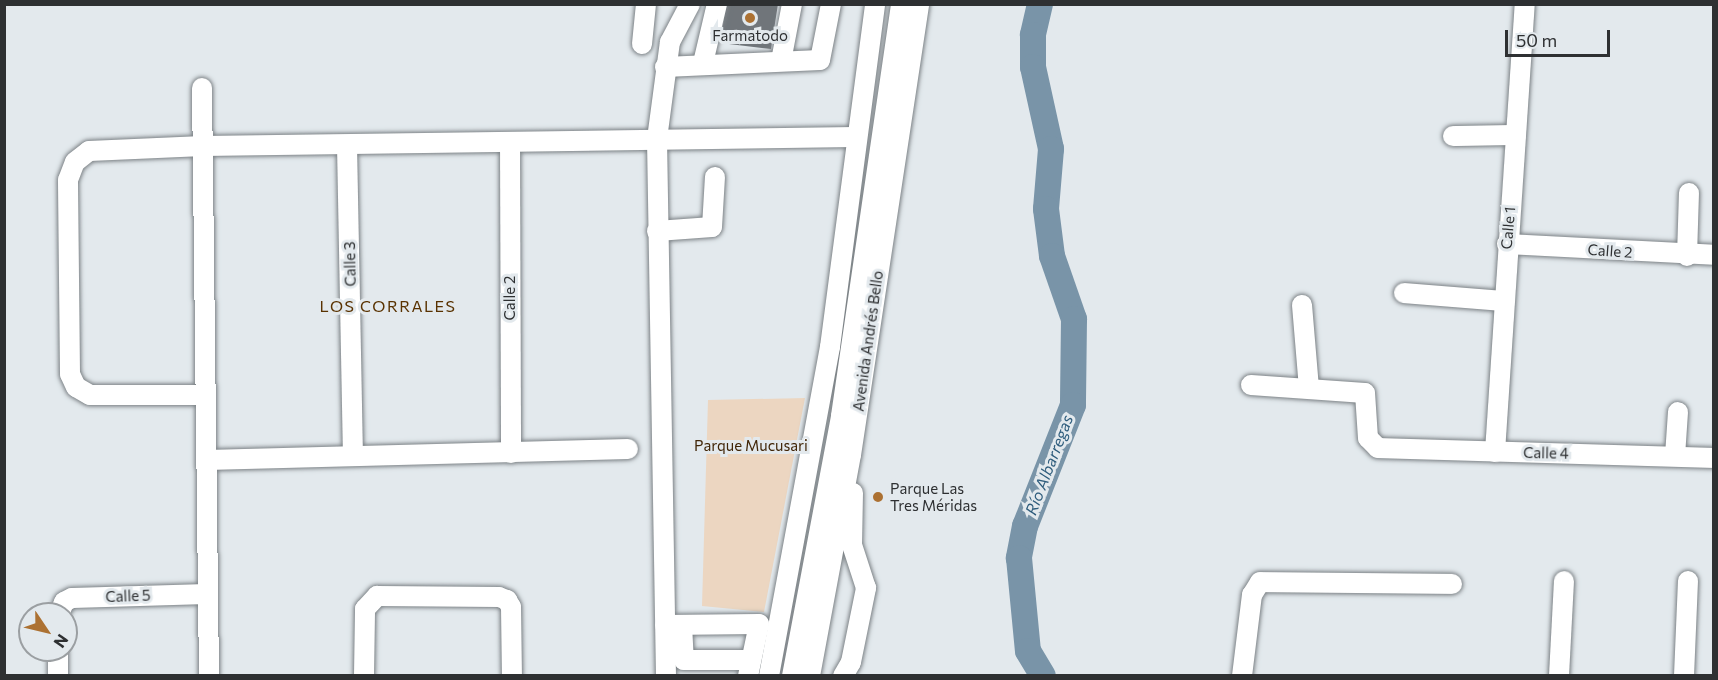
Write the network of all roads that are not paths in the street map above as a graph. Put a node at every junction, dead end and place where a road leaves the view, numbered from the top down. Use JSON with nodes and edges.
{"nodes":[{"id":1,"x":646,"y":4,"type":"edge"},
{"id":2,"x":690,"y":4,"type":"edge"},
{"id":3,"x":717,"y":4,"type":"edge"},
{"id":4,"x":792,"y":4,"type":"edge"},
{"id":5,"x":831,"y":4,"type":"edge"},
{"id":6,"x":875,"y":4,"type":"edge"},
{"id":7,"x":890,"y":4,"type":"edge"},
{"id":8,"x":901,"y":4,"type":"edge"},
{"id":9,"x":919,"y":4,"type":"edge"},
{"id":10,"x":1525,"y":4,"type":"edge"},
{"id":11,"x":642,"y":44,"type":"dead end"},
{"id":12,"x":781,"y":61,"type":"junction"},
{"id":13,"x":703,"y":63,"type":"junction"},
{"id":14,"x":665,"y":67,"type":"junction"},
{"id":15,"x":202,"y":88,"type":"dead end"},
{"id":16,"x":1516,"y":135,"type":"junction"},
{"id":17,"x":1453,"y":136,"type":"dead end"},
{"id":18,"x":855,"y":137,"type":"junction"},
{"id":19,"x":657,"y":140,"type":"junction"},
{"id":20,"x":510,"y":143,"type":"junction"},
{"id":21,"x":348,"y":145,"type":"junction"},
{"id":22,"x":203,"y":146,"type":"junction"},
{"id":23,"x":715,"y":177,"type":"dead end"},
{"id":24,"x":1689,"y":193,"type":"dead end"},
{"id":25,"x":657,"y":231,"type":"junction"},
{"id":26,"x":1507,"y":244,"type":"junction"},
{"id":27,"x":1713,"y":255,"type":"edge"},
{"id":28,"x":1687,"y":256,"type":"junction"},
{"id":29,"x":1404,"y":293,"type":"dead end"},
{"id":30,"x":1503,"y":301,"type":"junction"},
{"id":31,"x":1302,"y":304,"type":"dead end"},
{"id":32,"x":1251,"y":385,"type":"dead end"},
{"id":33,"x":1309,"y":388,"type":"junction"},
{"id":34,"x":206,"y":396,"type":"junction"},
{"id":35,"x":1678,"y":412,"type":"dead end"},
{"id":36,"x":628,"y":450,"type":"dead end"},
{"id":37,"x":1495,"y":452,"type":"junction"},
{"id":38,"x":511,"y":453,"type":"junction"},
{"id":39,"x":353,"y":454,"type":"junction"},
{"id":40,"x":851,"y":455,"type":"junction"},
{"id":41,"x":1675,"y":456,"type":"junction"},
{"id":42,"x":1713,"y":458,"type":"edge"},
{"id":43,"x":207,"y":460,"type":"junction"},
{"id":44,"x":1564,"y":581,"type":"dead end"},
{"id":45,"x":1688,"y":581,"type":"dead end"},
{"id":46,"x":1452,"y":584,"type":"dead end"},
{"id":47,"x":207,"y":594,"type":"junction"},
{"id":48,"x":64,"y":602,"type":"edge"},
{"id":49,"x":674,"y":625,"type":"junction"},
{"id":50,"x":750,"y":668,"type":"edge"},
{"id":51,"x":208,"y":675,"type":"edge"},
{"id":52,"x":364,"y":675,"type":"edge"},
{"id":53,"x":512,"y":675,"type":"edge"},
{"id":54,"x":666,"y":675,"type":"edge"},
{"id":55,"x":770,"y":675,"type":"edge"},
{"id":56,"x":781,"y":675,"type":"edge"},
{"id":57,"x":792,"y":675,"type":"edge"},
{"id":58,"x":810,"y":675,"type":"edge"},
{"id":59,"x":843,"y":675,"type":"edge"},
{"id":60,"x":1242,"y":675,"type":"edge"},
{"id":61,"x":1559,"y":675,"type":"edge"},
{"id":62,"x":1683,"y":675,"type":"edge"}],
"edges":[{"from":1,"to":11,"type":"street"},
{"from":2,"to":14,"type":"street"},
{"from":3,"to":13,"type":"street"},
{"from":4,"to":12,"type":"street"},
{"from":5,"to":12,"type":"street"},
{"from":6,"to":18,"type":"street"},
{"from":7,"to":56,"type":"street"},
{"from":8,"to":57,"type":"street"},
{"from":9,"to":40,"type":"street","name":"Avenida Andrés Bello"},
{"from":10,"to":16,"type":"street","name":"Calle 1"},
{"from":12,"to":13,"type":"street"},
{"from":13,"to":14,"type":"street"},
{"from":14,"to":19,"type":"street"},
{"from":15,"to":22,"type":"street"},
{"from":16,"to":17,"type":"street"},
{"from":16,"to":26,"type":"street","name":"Calle 1"},
{"from":18,"to":19,"type":"street"},
{"from":18,"to":55,"type":"street"},
{"from":19,"to":20,"type":"street"},
{"from":19,"to":25,"type":"street"},
{"from":20,"to":21,"type":"street"},
{"from":20,"to":38,"type":"street","name":"Calle 2"},
{"from":21,"to":22,"type":"street"},
{"from":21,"to":39,"type":"street","name":"Calle 3"},
{"from":22,"to":34,"type":"street"},
{"from":22,"to":34,"type":"street"},
{"from":23,"to":25,"type":"street"},
{"from":24,"to":28,"type":"street"},
{"from":25,"to":49,"type":"street"},
{"from":26,"to":28,"type":"street","name":"Calle 2"},
{"from":26,"to":30,"type":"street","name":"Calle 1"},
{"from":27,"to":28,"type":"street","name":"Calle 2"},
{"from":29,"to":30,"type":"street"},
{"from":30,"to":37,"type":"street","name":"Calle 1"},
{"from":31,"to":33,"type":"street"},
{"from":32,"to":33,"type":"street"},
{"from":33,"to":37,"type":"street","name":"Calle 4"},
{"from":34,"to":43,"type":"street"},
{"from":35,"to":41,"type":"street"},
{"from":36,"to":38,"type":"street"},
{"from":37,"to":41,"type":"street","name":"Calle 4"},
{"from":38,"to":39,"type":"street"},
{"from":39,"to":43,"type":"street"},
{"from":40,"to":58,"type":"street","name":"Avenida Andrés Bello"},
{"from":40,"to":59,"type":"street"},
{"from":41,"to":42,"type":"street","name":"Calle 4"},
{"from":43,"to":47,"type":"street"},
{"from":44,"to":61,"type":"street"},
{"from":45,"to":62,"type":"street"},
{"from":46,"to":60,"type":"street"},
{"from":47,"to":48,"type":"street","name":"Calle 5"},
{"from":47,"to":51,"type":"street"},
{"from":49,"to":50,"type":"street"},
{"from":49,"to":50,"type":"street"},
{"from":49,"to":54,"type":"street"},
{"from":52,"to":53,"type":"street"}]}
